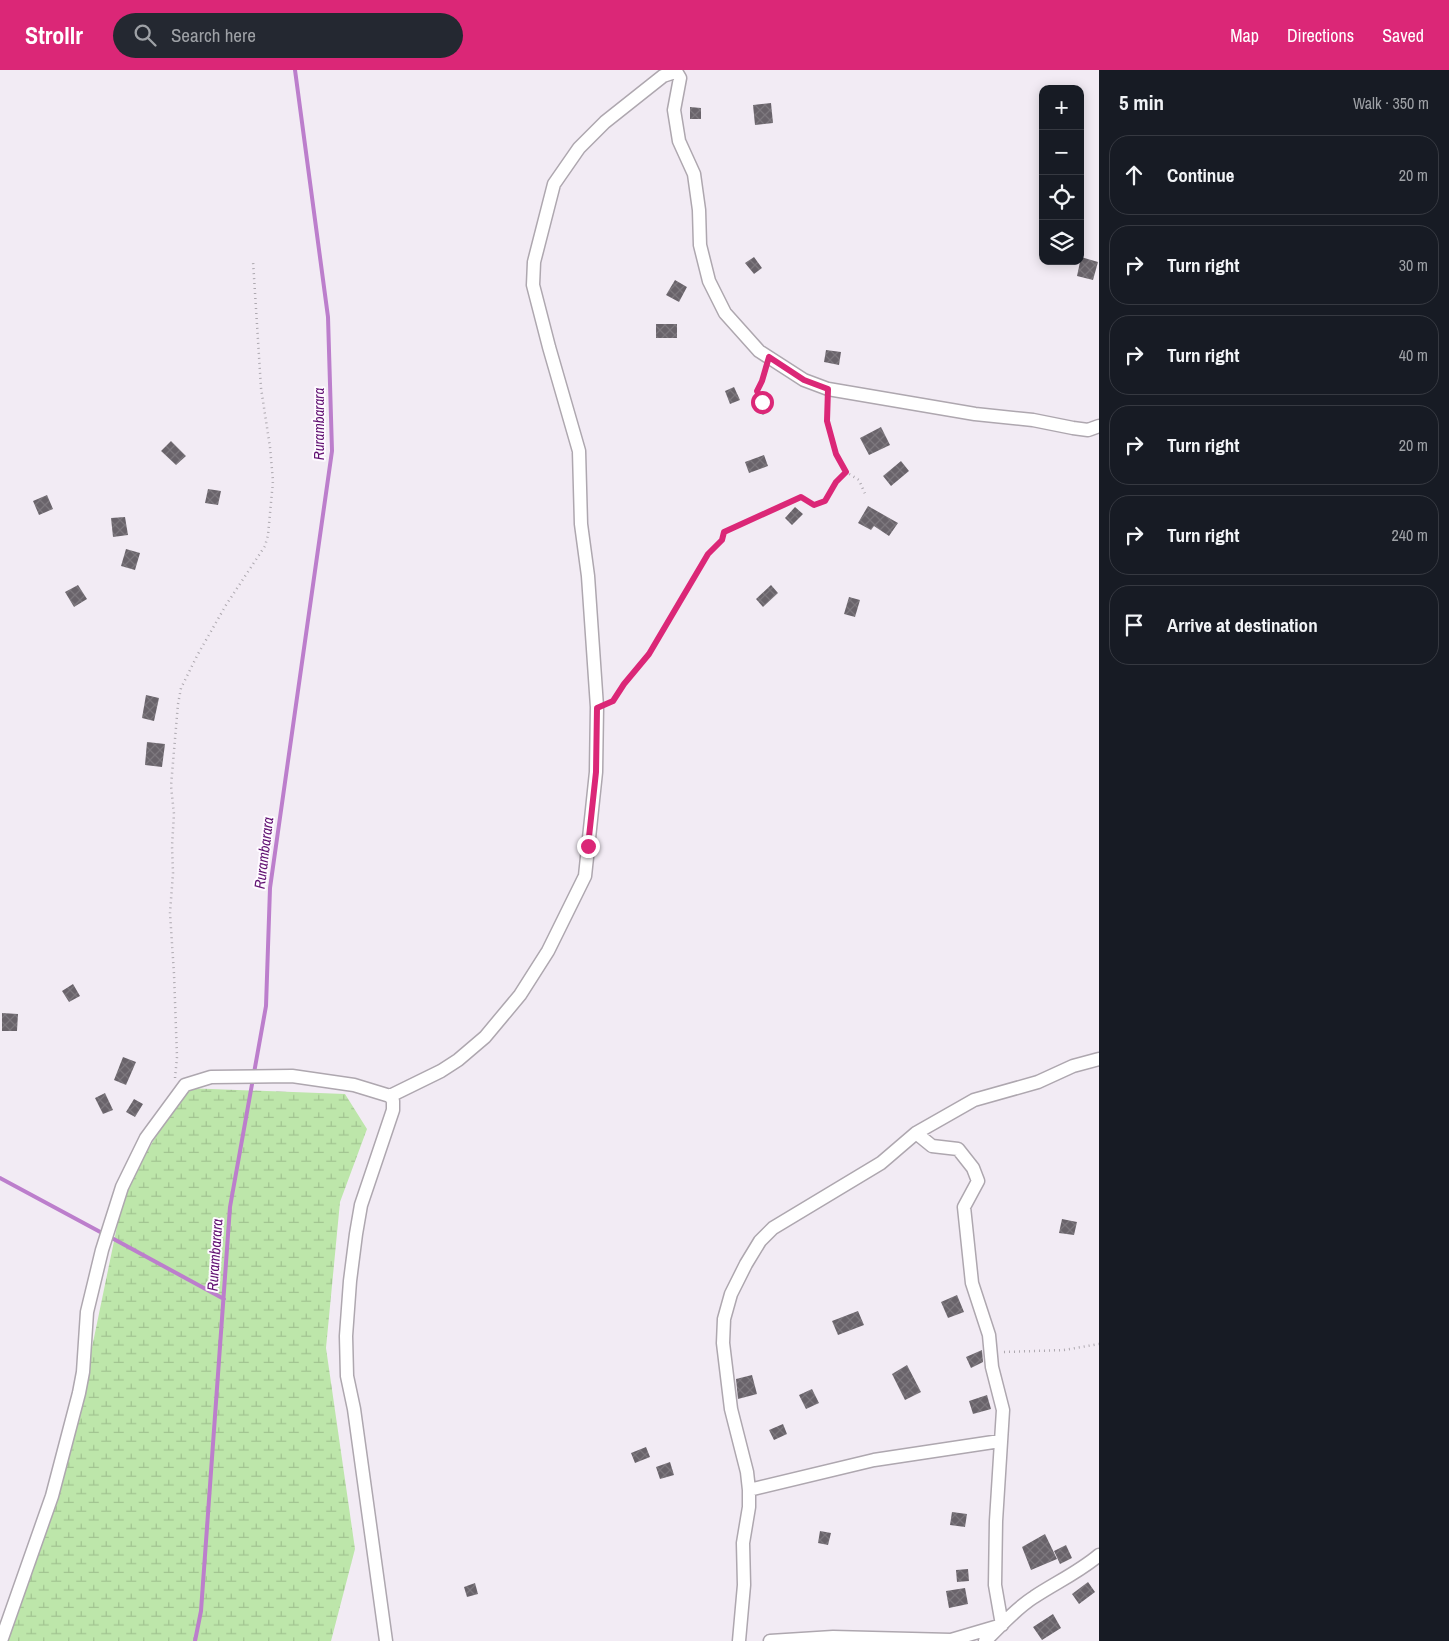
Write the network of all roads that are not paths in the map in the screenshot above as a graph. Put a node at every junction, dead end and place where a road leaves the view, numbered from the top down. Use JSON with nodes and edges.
{"nodes":[{"id":1,"x":1099,"y":426,"type":"edge"},
{"id":2,"x":1099,"y":1059,"type":"edge"},
{"id":3,"x":390,"y":1096,"type":"junction"},
{"id":4,"x":916,"y":1133,"type":"junction"},
{"id":5,"x":1000,"y":1441,"type":"junction"},
{"id":6,"x":748,"y":1490,"type":"junction"},
{"id":7,"x":1099,"y":1555,"type":"edge"},
{"id":8,"x":1002,"y":1625,"type":"junction"},
{"id":9,"x":1,"y":1641,"type":"edge"},
{"id":10,"x":386,"y":1641,"type":"edge"},
{"id":11,"x":739,"y":1641,"type":"edge"},
{"id":12,"x":770,"y":1641,"type":"edge"},
{"id":13,"x":985,"y":1641,"type":"edge"}],
"edges":[{"from":1,"to":3,"type":"street"},
{"from":2,"to":4,"type":"street"},
{"from":3,"to":9,"type":"street"},
{"from":3,"to":10,"type":"street"},
{"from":4,"to":5,"type":"street"},
{"from":4,"to":6,"type":"street"},
{"from":5,"to":6,"type":"street"},
{"from":5,"to":8,"type":"street"},
{"from":6,"to":11,"type":"street"},
{"from":7,"to":8,"type":"street"},
{"from":8,"to":12,"type":"street"},
{"from":8,"to":13,"type":"street"}]}
